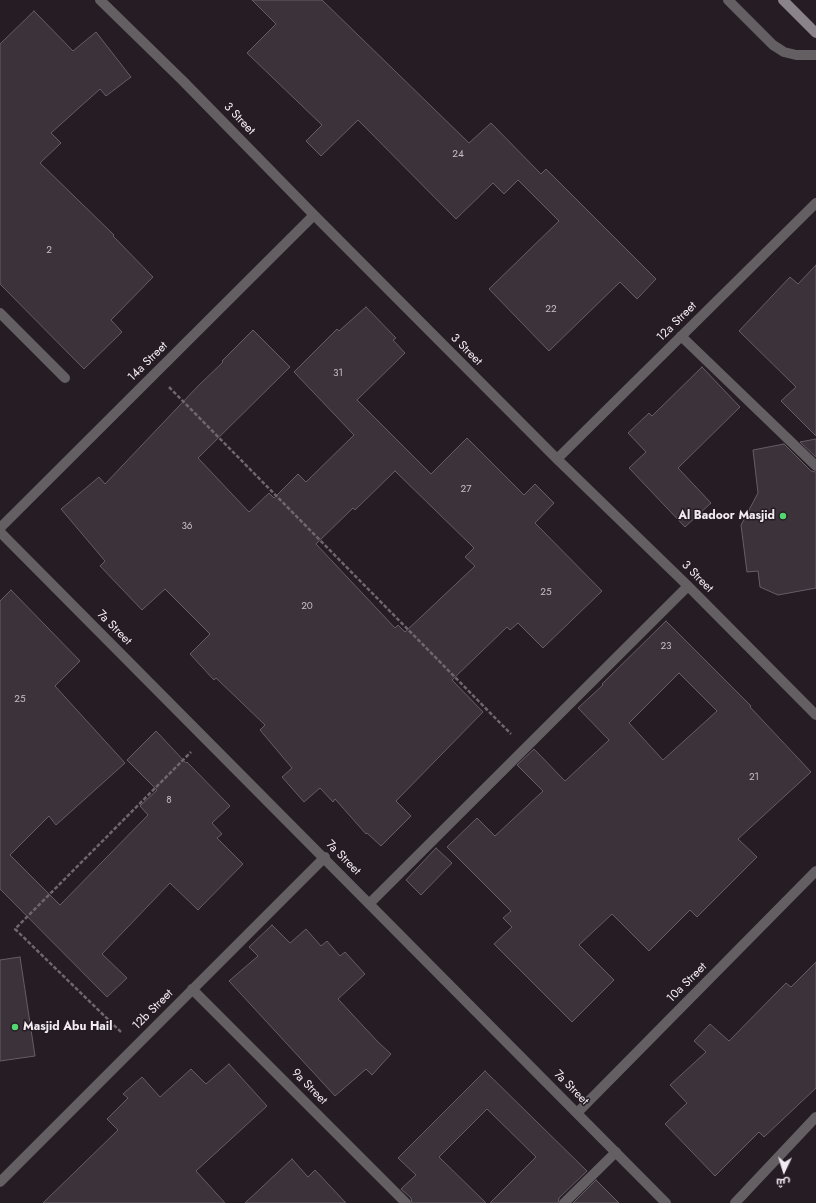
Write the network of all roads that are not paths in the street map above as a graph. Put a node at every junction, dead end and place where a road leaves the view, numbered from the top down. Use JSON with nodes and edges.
{"nodes":[{"id":1,"x":100,"y":0,"type":"edge"},
{"id":2,"x":728,"y":0,"type":"edge"},
{"id":3,"x":783,"y":0,"type":"edge"},
{"id":4,"x":816,"y":33,"type":"edge"},
{"id":5,"x":816,"y":55,"type":"edge"},
{"id":6,"x":816,"y":203,"type":"edge"},
{"id":7,"x":314,"y":215,"type":"junction"},
{"id":8,"x":0,"y":313,"type":"edge"},
{"id":9,"x":681,"y":336,"type":"junction"},
{"id":10,"x":65,"y":378,"type":"dead end"},
{"id":11,"x":557,"y":459,"type":"junction"},
{"id":12,"x":816,"y":466,"type":"edge"},
{"id":13,"x":0,"y":528,"type":"edge"},
{"id":14,"x":0,"y":532,"type":"edge"},
{"id":15,"x":688,"y":586,"type":"junction"},
{"id":16,"x":816,"y":715,"type":"edge"},
{"id":17,"x":324,"y":857,"type":"junction"},
{"id":18,"x":816,"y":870,"type":"edge"},
{"id":19,"x":370,"y":904,"type":"junction"},
{"id":20,"x":192,"y":989,"type":"junction"},
{"id":21,"x":577,"y":1113,"type":"junction"},
{"id":22,"x":816,"y":1117,"type":"edge"},
{"id":23,"x":616,"y":1152,"type":"junction"},
{"id":24,"x":0,"y":1182,"type":"edge"},
{"id":25,"x":406,"y":1203,"type":"edge"},
{"id":26,"x":564,"y":1203,"type":"edge"},
{"id":27,"x":666,"y":1203,"type":"edge"},
{"id":28,"x":735,"y":1203,"type":"edge"}],
"edges":[{"from":1,"to":7,"type":"street","name":"3 Street"},
{"from":2,"to":5,"type":"street"},
{"from":3,"to":4,"type":"main road"},
{"from":6,"to":9,"type":"street","name":"12a Street"},
{"from":7,"to":11,"type":"street","name":"3 Street"},
{"from":7,"to":13,"type":"street","name":"14a Street"},
{"from":8,"to":10,"type":"street"},
{"from":9,"to":11,"type":"street","name":"12a Street"},
{"from":9,"to":12,"type":"street"},
{"from":11,"to":15,"type":"street","name":"3 Street"},
{"from":14,"to":17,"type":"street","name":"7a Street"},
{"from":15,"to":16,"type":"street","name":"3 Street"},
{"from":15,"to":19,"type":"street"},
{"from":17,"to":19,"type":"street","name":"7a Street"},
{"from":17,"to":20,"type":"street","name":"12b Street"},
{"from":18,"to":21,"type":"street","name":"10a Street"},
{"from":19,"to":21,"type":"street","name":"7a Street"},
{"from":20,"to":24,"type":"street","name":"12b Street"},
{"from":20,"to":25,"type":"street","name":"9a Street"},
{"from":21,"to":23,"type":"street","name":"7a Street"},
{"from":22,"to":28,"type":"street"},
{"from":23,"to":26,"type":"street"},
{"from":23,"to":27,"type":"street","name":"7a Street"}]}
